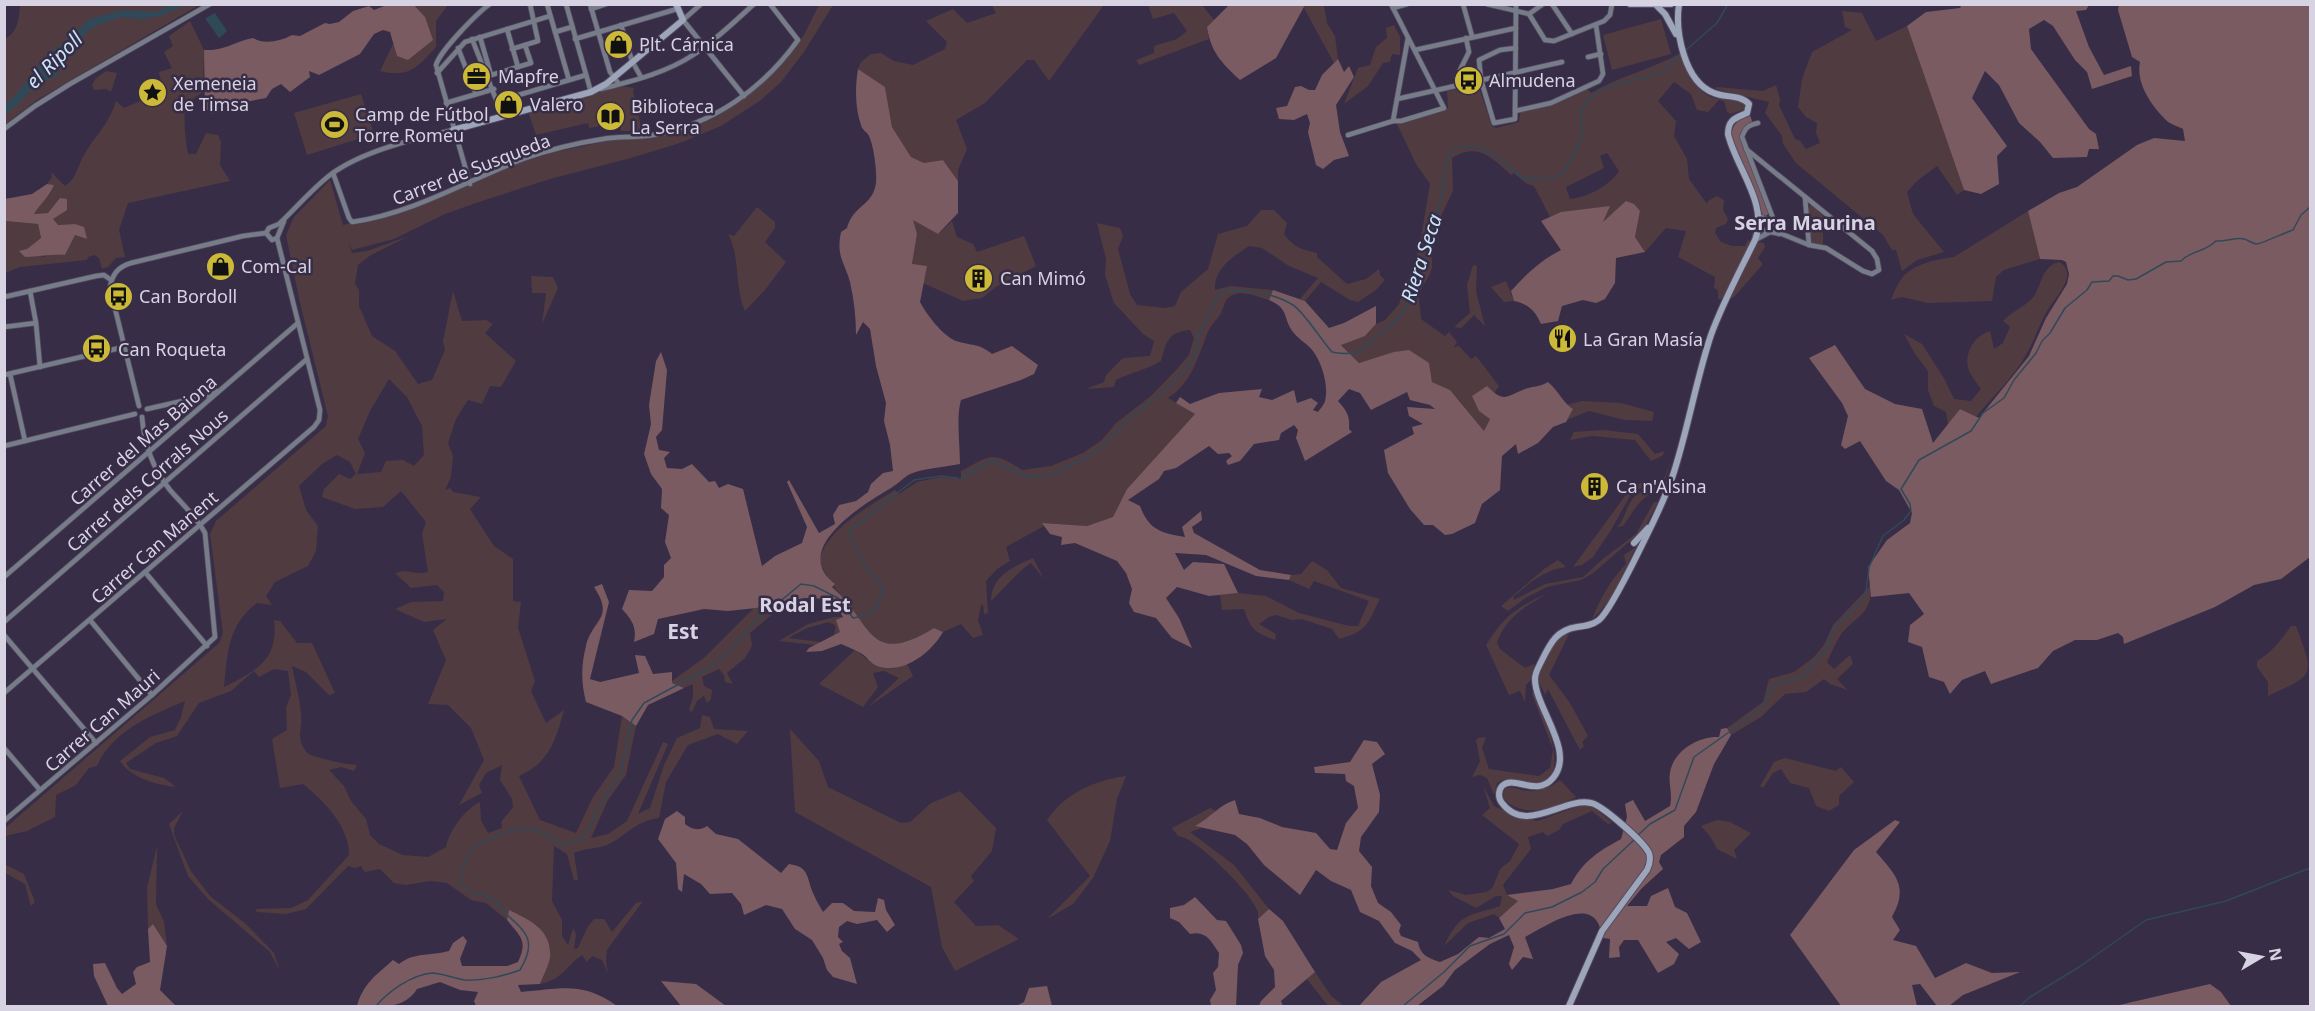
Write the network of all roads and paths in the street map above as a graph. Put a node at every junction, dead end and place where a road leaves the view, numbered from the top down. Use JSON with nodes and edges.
{"nodes":[{"id":1,"x":210,"y":4,"type":"edge"},
{"id":2,"x":490,"y":4,"type":"edge"},
{"id":3,"x":530,"y":4,"type":"edge"},
{"id":4,"x":547,"y":4,"type":"edge"},
{"id":5,"x":566,"y":4,"type":"edge"},
{"id":6,"x":701,"y":4,"type":"edge"},
{"id":7,"x":754,"y":4,"type":"edge"},
{"id":8,"x":770,"y":4,"type":"edge"},
{"id":9,"x":1407,"y":4,"type":"edge"},
{"id":10,"x":1463,"y":4,"type":"edge"},
{"id":11,"x":1488,"y":4,"type":"edge"},
{"id":12,"x":1516,"y":4,"type":"edge"},
{"id":13,"x":1543,"y":4,"type":"edge"},
{"id":14,"x":1552,"y":4,"type":"edge"},
{"id":15,"x":1612,"y":4,"type":"edge"},
{"id":16,"x":1630,"y":4,"type":"edge"},
{"id":17,"x":1671,"y":4,"type":"edge"},
{"id":18,"x":1679,"y":4,"type":"edge"},
{"id":19,"x":605,"y":5,"type":"edge"},
{"id":20,"x":1647,"y":5,"type":"edge"},
{"id":21,"x":1392,"y":6,"type":"edge"},
{"id":22,"x":1656,"y":6,"type":"edge"},
{"id":23,"x":590,"y":7,"type":"edge"},
{"id":24,"x":677,"y":7,"type":"edge"},
{"id":25,"x":1516,"y":12,"type":"junction"},
{"id":26,"x":1529,"y":14,"type":"junction"},
{"id":27,"x":550,"y":16,"type":"junction"},
{"id":28,"x":683,"y":20,"type":"junction"},
{"id":29,"x":533,"y":22,"type":"junction"},
{"id":30,"x":621,"y":25,"type":"junction"},
{"id":31,"x":1596,"y":25,"type":"junction"},
{"id":32,"x":572,"y":27,"type":"junction"},
{"id":33,"x":1516,"y":28,"type":"junction"},
{"id":34,"x":507,"y":29,"type":"junction"},
{"id":35,"x":555,"y":32,"type":"junction"},
{"id":36,"x":597,"y":32,"type":"junction"},
{"id":37,"x":1572,"y":34,"type":"junction"},
{"id":38,"x":1472,"y":36,"type":"junction"},
{"id":39,"x":480,"y":37,"type":"junction"},
{"id":40,"x":1408,"y":38,"type":"junction"},
{"id":41,"x":1466,"y":38,"type":"junction"},
{"id":42,"x":1679,"y":38,"type":"junction"},
{"id":43,"x":472,"y":39,"type":"junction"},
{"id":44,"x":575,"y":39,"type":"junction"},
{"id":45,"x":525,"y":45,"type":"junction"},
{"id":46,"x":705,"y":46,"type":"junction"},
{"id":47,"x":458,"y":48,"type":"junction"},
{"id":48,"x":1516,"y":48,"type":"junction"},
{"id":49,"x":512,"y":49,"type":"junction"},
{"id":50,"x":1415,"y":50,"type":"junction"},
{"id":51,"x":1601,"y":54,"type":"junction"},
{"id":52,"x":1588,"y":57,"type":"dead end"},
{"id":53,"x":632,"y":61,"type":"junction"},
{"id":54,"x":1562,"y":62,"type":"dead end"},
{"id":55,"x":518,"y":67,"type":"junction"},
{"id":56,"x":437,"y":73,"type":"junction"},
{"id":57,"x":1516,"y":73,"type":"junction"},
{"id":58,"x":586,"y":75,"type":"junction"},
{"id":59,"x":489,"y":76,"type":"junction"},
{"id":60,"x":614,"y":77,"type":"junction"},
{"id":61,"x":641,"y":77,"type":"junction"},
{"id":62,"x":569,"y":80,"type":"junction"},
{"id":63,"x":1481,"y":80,"type":"junction"},
{"id":64,"x":619,"y":84,"type":"junction"},
{"id":65,"x":1463,"y":84,"type":"junction"},
{"id":66,"x":494,"y":89,"type":"junction"},
{"id":67,"x":1436,"y":90,"type":"junction"},
{"id":68,"x":591,"y":92,"type":"junction"},
{"id":69,"x":476,"y":94,"type":"junction"},
{"id":70,"x":744,"y":96,"type":"junction"},
{"id":71,"x":1397,"y":99,"type":"junction"},
{"id":72,"x":498,"y":102,"type":"junction"},
{"id":73,"x":446,"y":103,"type":"junction"},
{"id":74,"x":1515,"y":111,"type":"junction"},
{"id":75,"x":503,"y":117,"type":"junction"},
{"id":76,"x":1393,"y":121,"type":"junction"},
{"id":77,"x":1758,"y":123,"type":"dead end"},
{"id":78,"x":4,"y":129,"type":"edge"},
{"id":79,"x":453,"y":130,"type":"junction"},
{"id":80,"x":1348,"y":135,"type":"dead end"},
{"id":81,"x":1746,"y":149,"type":"junction"},
{"id":82,"x":333,"y":173,"type":"junction"},
{"id":83,"x":470,"y":184,"type":"junction"},
{"id":84,"x":1805,"y":196,"type":"junction"},
{"id":85,"x":1759,"y":216,"type":"junction"},
{"id":86,"x":1770,"y":217,"type":"junction"},
{"id":87,"x":285,"y":218,"type":"junction"},
{"id":88,"x":275,"y":226,"type":"junction"},
{"id":89,"x":1759,"y":229,"type":"junction"},
{"id":90,"x":1770,"y":232,"type":"junction"},
{"id":91,"x":266,"y":233,"type":"junction"},
{"id":92,"x":1779,"y":234,"type":"junction"},
{"id":93,"x":278,"y":235,"type":"junction"},
{"id":94,"x":1755,"y":240,"type":"junction"},
{"id":95,"x":1809,"y":245,"type":"junction"},
{"id":96,"x":111,"y":280,"type":"junction"},
{"id":97,"x":30,"y":291,"type":"junction"},
{"id":98,"x":4,"y":297,"type":"edge"},
{"id":99,"x":36,"y":323,"type":"junction"},
{"id":100,"x":298,"y":323,"type":"junction"},
{"id":101,"x":4,"y":327,"type":"edge"},
{"id":102,"x":124,"y":347,"type":"junction"},
{"id":103,"x":307,"y":359,"type":"junction"},
{"id":104,"x":40,"y":367,"type":"junction"},
{"id":105,"x":7,"y":375,"type":"edge"},
{"id":106,"x":224,"y":387,"type":"junction"},
{"id":107,"x":139,"y":406,"type":"junction"},
{"id":108,"x":147,"y":409,"type":"junction"},
{"id":109,"x":135,"y":414,"type":"junction"},
{"id":110,"x":142,"y":417,"type":"junction"},
{"id":111,"x":25,"y":441,"type":"junction"},
{"id":112,"x":4,"y":446,"type":"edge"},
{"id":113,"x":150,"y":452,"type":"junction"},
{"id":114,"x":165,"y":483,"type":"junction"},
{"id":115,"x":1652,"y":523,"type":"junction"},
{"id":116,"x":201,"y":524,"type":"junction"},
{"id":117,"x":1634,"y":543,"type":"dead end"},
{"id":118,"x":145,"y":572,"type":"junction"},
{"id":119,"x":4,"y":577,"type":"edge"},
{"id":120,"x":90,"y":620,"type":"junction"},
{"id":121,"x":4,"y":622,"type":"edge"},
{"id":122,"x":4,"y":635,"type":"edge"},
{"id":123,"x":207,"y":646,"type":"junction"},
{"id":124,"x":33,"y":669,"type":"junction"},
{"id":125,"x":4,"y":693,"type":"edge"},
{"id":126,"x":152,"y":695,"type":"junction"},
{"id":127,"x":96,"y":742,"type":"junction"},
{"id":128,"x":4,"y":748,"type":"edge"},
{"id":129,"x":40,"y":790,"type":"junction"},
{"id":130,"x":4,"y":821,"type":"edge"},
{"id":131,"x":1569,"y":1006,"type":"edge"}],
"edges":[{"from":1,"to":78,"type":"street"},
{"from":2,"to":56,"type":"street"},
{"from":3,"to":29,"type":"street"},
{"from":4,"to":27,"type":"street"},
{"from":5,"to":32,"type":"street"},
{"from":6,"to":28,"type":"street"},
{"from":7,"to":46,"type":"street"},
{"from":8,"to":70,"type":"street","name":"Carrer de Susqueda"},
{"from":9,"to":21,"type":"street"},
{"from":10,"to":38,"type":"street"},
{"from":11,"to":25,"type":"street"},
{"from":12,"to":25,"type":"street"},
{"from":13,"to":26,"type":"street"},
{"from":14,"to":37,"type":"street"},
{"from":15,"to":31,"type":"street"},
{"from":16,"to":20,"type":"main road"},
{"from":17,"to":22,"type":"main road"},
{"from":18,"to":42,"type":"main road"},
{"from":19,"to":23,"type":"street"},
{"from":20,"to":22,"type":"main road"},
{"from":21,"to":40,"type":"street"},
{"from":22,"to":42,"type":"main road"},
{"from":23,"to":36,"type":"street"},
{"from":24,"to":28,"type":"main road"},
{"from":24,"to":30,"type":"street"},
{"from":25,"to":26,"type":"street"},
{"from":25,"to":33,"type":"street"},
{"from":26,"to":37,"type":"street"},
{"from":27,"to":29,"type":"street"},
{"from":27,"to":35,"type":"street"},
{"from":28,"to":46,"type":"street"},
{"from":28,"to":53,"type":"main road"},
{"from":29,"to":34,"type":"street"},
{"from":29,"to":45,"type":"street"},
{"from":30,"to":36,"type":"street"},
{"from":30,"to":53,"type":"street"},
{"from":31,"to":37,"type":"street"},
{"from":31,"to":51,"type":"street"},
{"from":32,"to":35,"type":"street"},
{"from":32,"to":44,"type":"street"},
{"from":33,"to":38,"type":"street"},
{"from":33,"to":48,"type":"street"},
{"from":34,"to":39,"type":"street"},
{"from":34,"to":49,"type":"street"},
{"from":35,"to":62,"type":"street"},
{"from":36,"to":44,"type":"street"},
{"from":36,"to":60,"type":"street"},
{"from":38,"to":41,"type":"street"},
{"from":39,"to":43,"type":"street"},
{"from":39,"to":59,"type":"street"},
{"from":40,"to":50,"type":"street"},
{"from":40,"to":71,"type":"street"},
{"from":41,"to":50,"type":"street"},
{"from":41,"to":65,"type":"street"},
{"from":42,"to":85,"type":"main road"},
{"from":43,"to":47,"type":"street"},
{"from":43,"to":59,"type":"street"},
{"from":44,"to":58,"type":"street"},
{"from":45,"to":49,"type":"street"},
{"from":45,"to":55,"type":"street"},
{"from":46,"to":61,"type":"street"},
{"from":46,"to":70,"type":"street"},
{"from":47,"to":56,"type":"street"},
{"from":47,"to":69,"type":"street"},
{"from":48,"to":57,"type":"street"},
{"from":48,"to":63,"type":"street"},
{"from":49,"to":55,"type":"street"},
{"from":50,"to":67,"type":"street"},
{"from":51,"to":52,"type":"street"},
{"from":51,"to":74,"type":"street"},
{"from":53,"to":60,"type":"main road"},
{"from":53,"to":61,"type":"street"},
{"from":54,"to":57,"type":"street"},
{"from":55,"to":59,"type":"street"},
{"from":56,"to":73,"type":"street"},
{"from":57,"to":63,"type":"street"},
{"from":57,"to":74,"type":"street"},
{"from":58,"to":62,"type":"street"},
{"from":58,"to":68,"type":"street"},
{"from":59,"to":66,"type":"street"},
{"from":60,"to":64,"type":"street"},
{"from":60,"to":68,"type":"main road"},
{"from":61,"to":64,"type":"street"},
{"from":62,"to":72,"type":"street"},
{"from":63,"to":65,"type":"street"},
{"from":63,"to":74,"type":"street"},
{"from":64,"to":68,"type":"street"},
{"from":65,"to":67,"type":"street"},
{"from":66,"to":69,"type":"street"},
{"from":66,"to":72,"type":"street"},
{"from":67,"to":71,"type":"street"},
{"from":67,"to":76,"type":"street"},
{"from":68,"to":75,"type":"main road"},
{"from":69,"to":73,"type":"street"},
{"from":70,"to":83,"type":"street","name":"Carrer de Susqueda"},
{"from":71,"to":76,"type":"street"},
{"from":72,"to":75,"type":"street"},
{"from":73,"to":79,"type":"street"},
{"from":75,"to":79,"type":"main road"},
{"from":76,"to":80,"type":"street"},
{"from":77,"to":81,"type":"street"},
{"from":79,"to":82,"type":"street"},
{"from":79,"to":83,"type":"street"},
{"from":81,"to":84,"type":"street"},
{"from":81,"to":86,"type":"street"},
{"from":82,"to":83,"type":"street","name":"Carrer de Susqueda"},
{"from":82,"to":87,"type":"street"},
{"from":84,"to":95,"type":"street"},
{"from":84,"to":95,"type":"street"},
{"from":85,"to":86,"type":"street"},
{"from":85,"to":89,"type":"main road"},
{"from":86,"to":90,"type":"street"},
{"from":86,"to":92,"type":"street"},
{"from":87,"to":88,"type":"street"},
{"from":87,"to":93,"type":"street"},
{"from":88,"to":91,"type":"street"},
{"from":88,"to":93,"type":"street"},
{"from":89,"to":90,"type":"street"},
{"from":89,"to":94,"type":"main road"},
{"from":90,"to":92,"type":"street"},
{"from":90,"to":94,"type":"street"},
{"from":91,"to":93,"type":"street"},
{"from":91,"to":96,"type":"street"},
{"from":92,"to":95,"type":"street"},
{"from":93,"to":100,"type":"street"},
{"from":94,"to":115,"type":"main road"},
{"from":96,"to":97,"type":"street"},
{"from":96,"to":102,"type":"street"},
{"from":97,"to":98,"type":"street"},
{"from":97,"to":99,"type":"street"},
{"from":99,"to":101,"type":"street"},
{"from":99,"to":104,"type":"street"},
{"from":100,"to":103,"type":"street"},
{"from":100,"to":106,"type":"street","name":"Carrer del Mas Baiona"},
{"from":102,"to":104,"type":"street"},
{"from":102,"to":107,"type":"street"},
{"from":103,"to":114,"type":"street","name":"Carrer dels Corrals Nous"},
{"from":103,"to":116,"type":"street","name":"Carrer Can Manent"},
{"from":104,"to":105,"type":"street"},
{"from":105,"to":111,"type":"street"},
{"from":106,"to":108,"type":"street"},
{"from":106,"to":113,"type":"street","name":"Carrer del Mas Baiona"},
{"from":107,"to":108,"type":"street"},
{"from":107,"to":109,"type":"street"},
{"from":108,"to":110,"type":"street"},
{"from":109,"to":110,"type":"street"},
{"from":109,"to":111,"type":"street"},
{"from":110,"to":113,"type":"street"},
{"from":111,"to":112,"type":"street"},
{"from":113,"to":114,"type":"street"},
{"from":113,"to":119,"type":"street","name":"Carrer del Mas Baiona"},
{"from":114,"to":116,"type":"street"},
{"from":114,"to":121,"type":"street","name":"Carrer dels Corrals Nous"},
{"from":115,"to":117,"type":"main road"},
{"from":115,"to":131,"type":"main road"},
{"from":116,"to":118,"type":"street","name":"Carrer Can Manent"},
{"from":116,"to":123,"type":"street","name":"Carrer Can Mauri"},
{"from":118,"to":120,"type":"street","name":"Carrer Can Manent"},
{"from":118,"to":123,"type":"street"},
{"from":120,"to":124,"type":"street","name":"Carrer Can Manent"},
{"from":120,"to":126,"type":"street"},
{"from":122,"to":124,"type":"street"},
{"from":123,"to":126,"type":"street","name":"Carrer Can Mauri"},
{"from":124,"to":125,"type":"street","name":"Carrer Can Manent"},
{"from":124,"to":127,"type":"street"},
{"from":126,"to":127,"type":"street","name":"Carrer Can Mauri"},
{"from":127,"to":129,"type":"street","name":"Carrer Can Mauri"},
{"from":128,"to":129,"type":"street"},
{"from":129,"to":130,"type":"street","name":"Carrer Can Mauri"}]}
